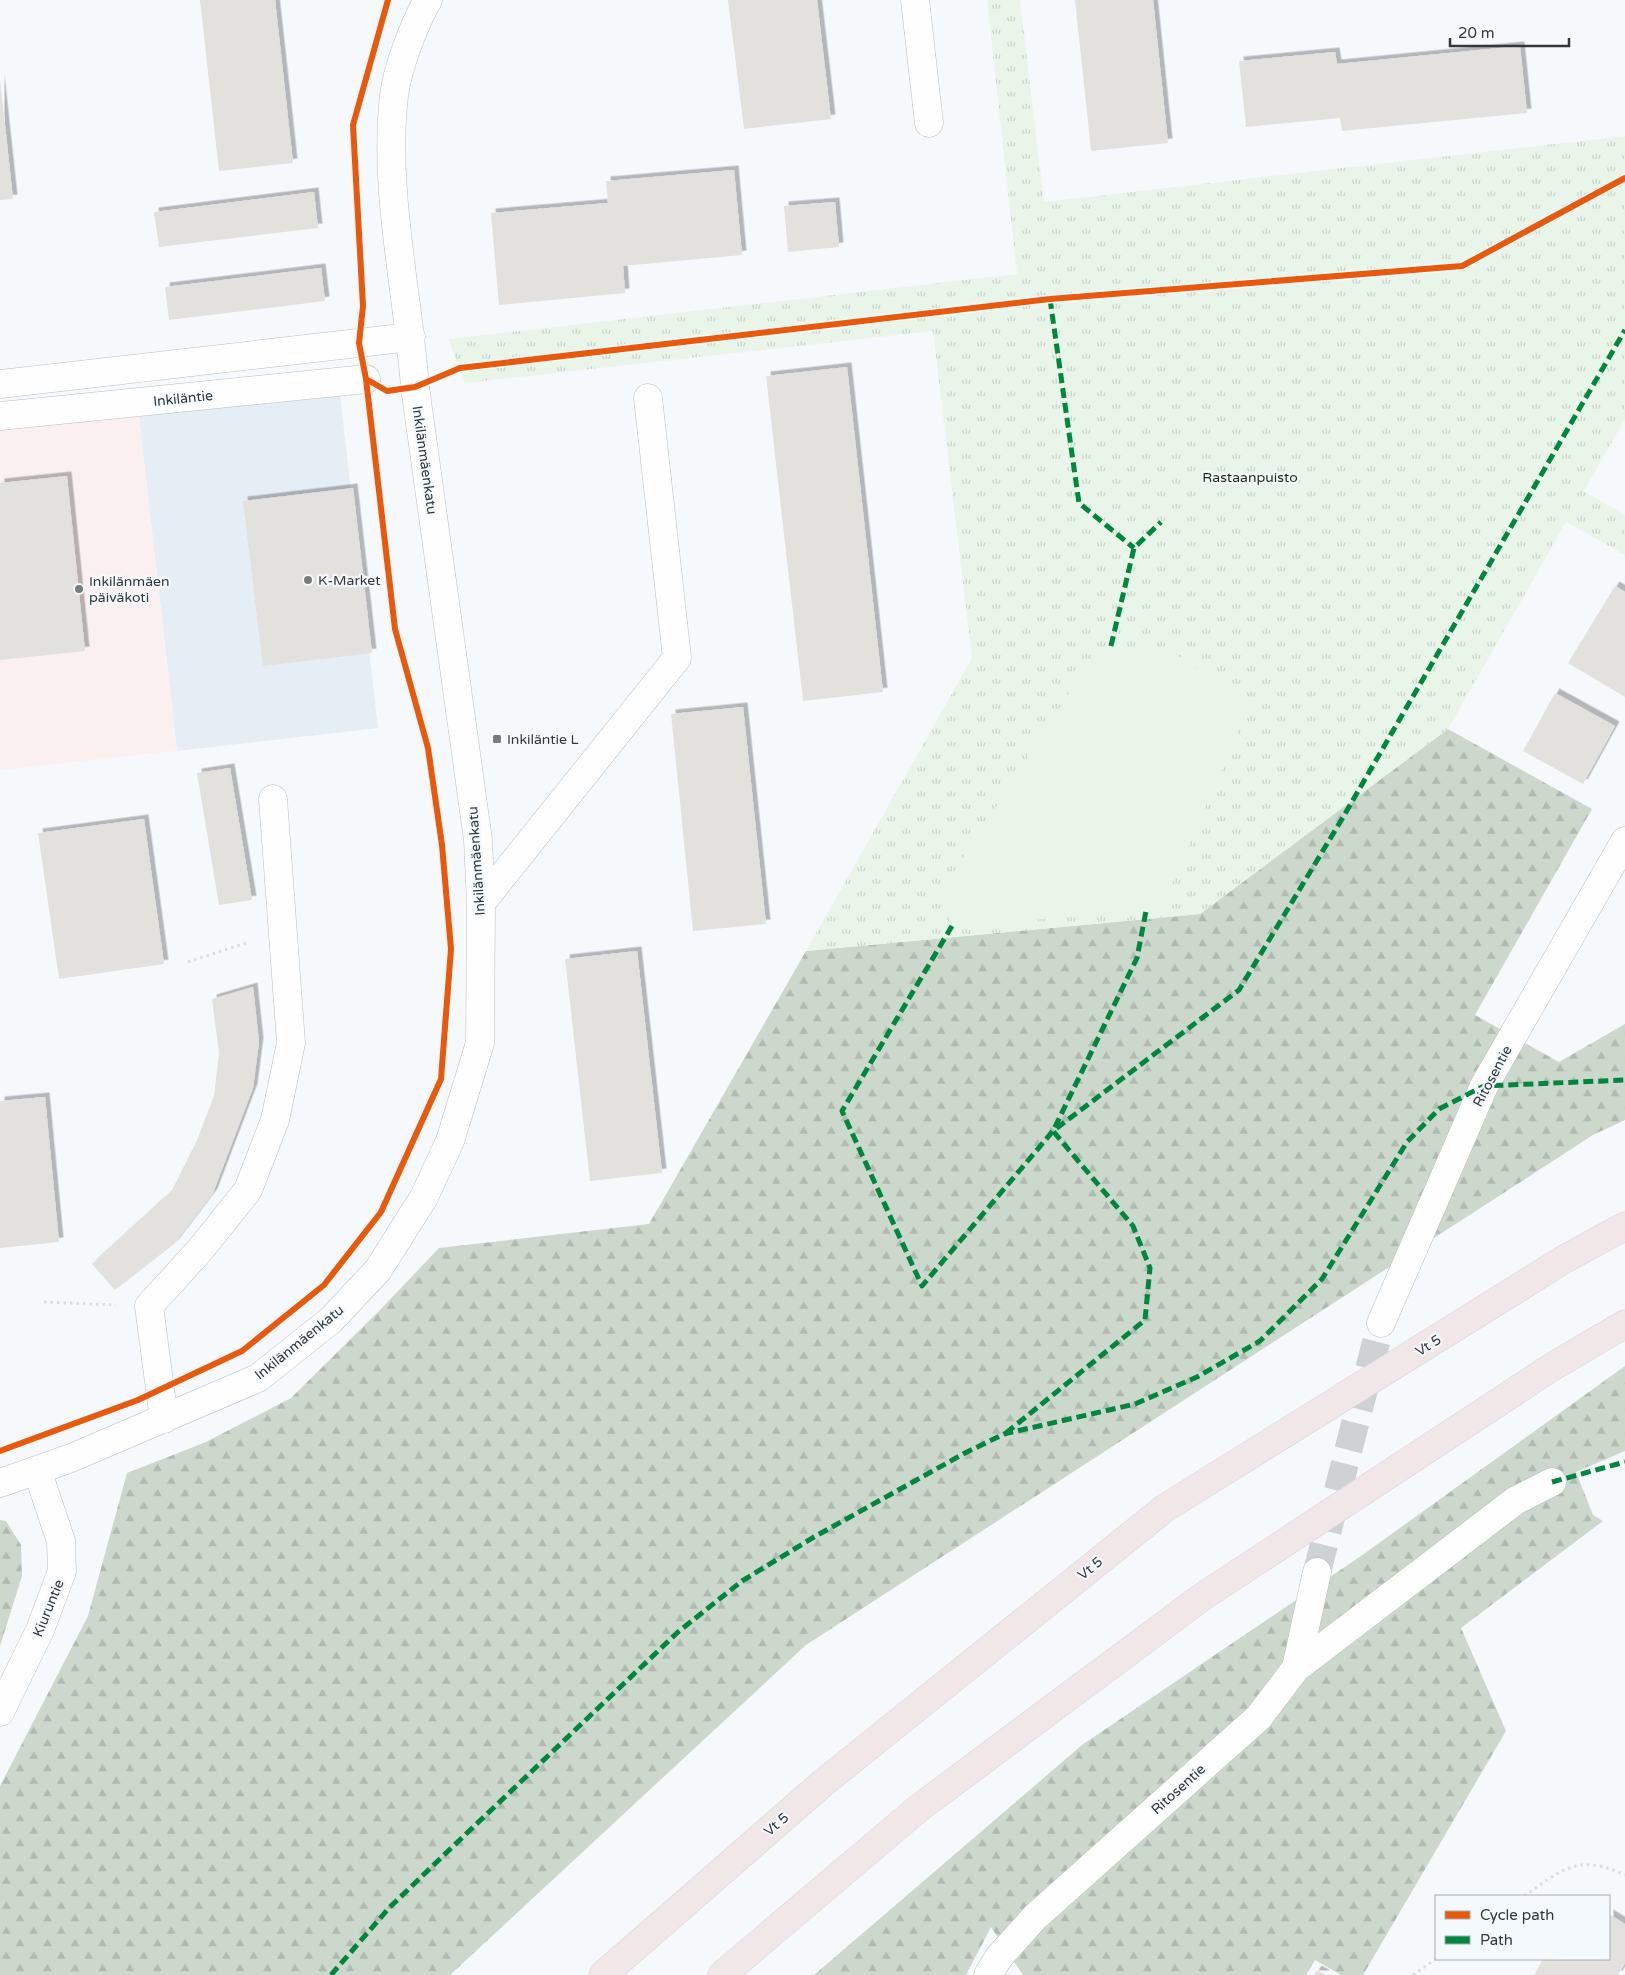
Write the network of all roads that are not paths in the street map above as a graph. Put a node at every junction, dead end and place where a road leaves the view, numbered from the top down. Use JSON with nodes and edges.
{"nodes":[{"id":1,"x":428,"y":0,"type":"edge"},
{"id":2,"x":916,"y":0,"type":"edge"},
{"id":3,"x":929,"y":123,"type":"dead end"},
{"id":4,"x":411,"y":338,"type":"junction"},
{"id":5,"x":366,"y":379,"type":"dead end"},
{"id":6,"x":0,"y":384,"type":"edge"},
{"id":7,"x":648,"y":398,"type":"dead end"},
{"id":8,"x":0,"y":416,"type":"edge"},
{"id":9,"x":273,"y":799,"type":"dead end"},
{"id":10,"x":1625,"y":841,"type":"edge"},
{"id":11,"x":481,"y":903,"type":"junction"},
{"id":12,"x":1625,"y":1226,"type":"edge"},
{"id":13,"x":1381,"y":1323,"type":"tunnel mouth"},
{"id":14,"x":1625,"y":1324,"type":"edge"},
{"id":15,"x":164,"y":1419,"type":"junction"},
{"id":16,"x":37,"y":1470,"type":"junction"},
{"id":17,"x":1552,"y":1482,"type":"dead end"},
{"id":18,"x":0,"y":1483,"type":"edge"},
{"id":19,"x":1317,"y":1572,"type":"tunnel mouth"},
{"id":20,"x":1296,"y":1668,"type":"junction"},
{"id":21,"x":0,"y":1712,"type":"edge"},
{"id":22,"x":603,"y":1975,"type":"edge"},
{"id":23,"x":722,"y":1975,"type":"edge"},
{"id":24,"x":988,"y":1975,"type":"edge"}],
"edges":[{"from":1,"to":4,"type":"street","name":"Inkilänmäenkatu"},
{"from":2,"to":3,"type":"street"},
{"from":4,"to":6,"type":"street"},
{"from":4,"to":11,"type":"street","name":"Inkilänmäenkatu"},
{"from":5,"to":8,"type":"street","name":"Inkiläntie"},
{"from":7,"to":11,"type":"street"},
{"from":9,"to":15,"type":"street"},
{"from":10,"to":13,"type":"street","name":"Ritosentie"},
{"from":11,"to":15,"type":"street","name":"Inkilänmäenkatu"},
{"from":12,"to":22,"type":"highway","name":"Vt 5"},
{"from":14,"to":23,"type":"highway"},
{"from":15,"to":16,"type":"street","name":"Inkilänmäenkatu"},
{"from":16,"to":18,"type":"street","name":"Inkilänmäenkatu"},
{"from":16,"to":21,"type":"street","name":"Kiuruntie"},
{"from":17,"to":20,"type":"street"},
{"from":19,"to":20,"type":"street","name":"Ritosentie"},
{"from":20,"to":24,"type":"street","name":"Ritosentie"}]}
